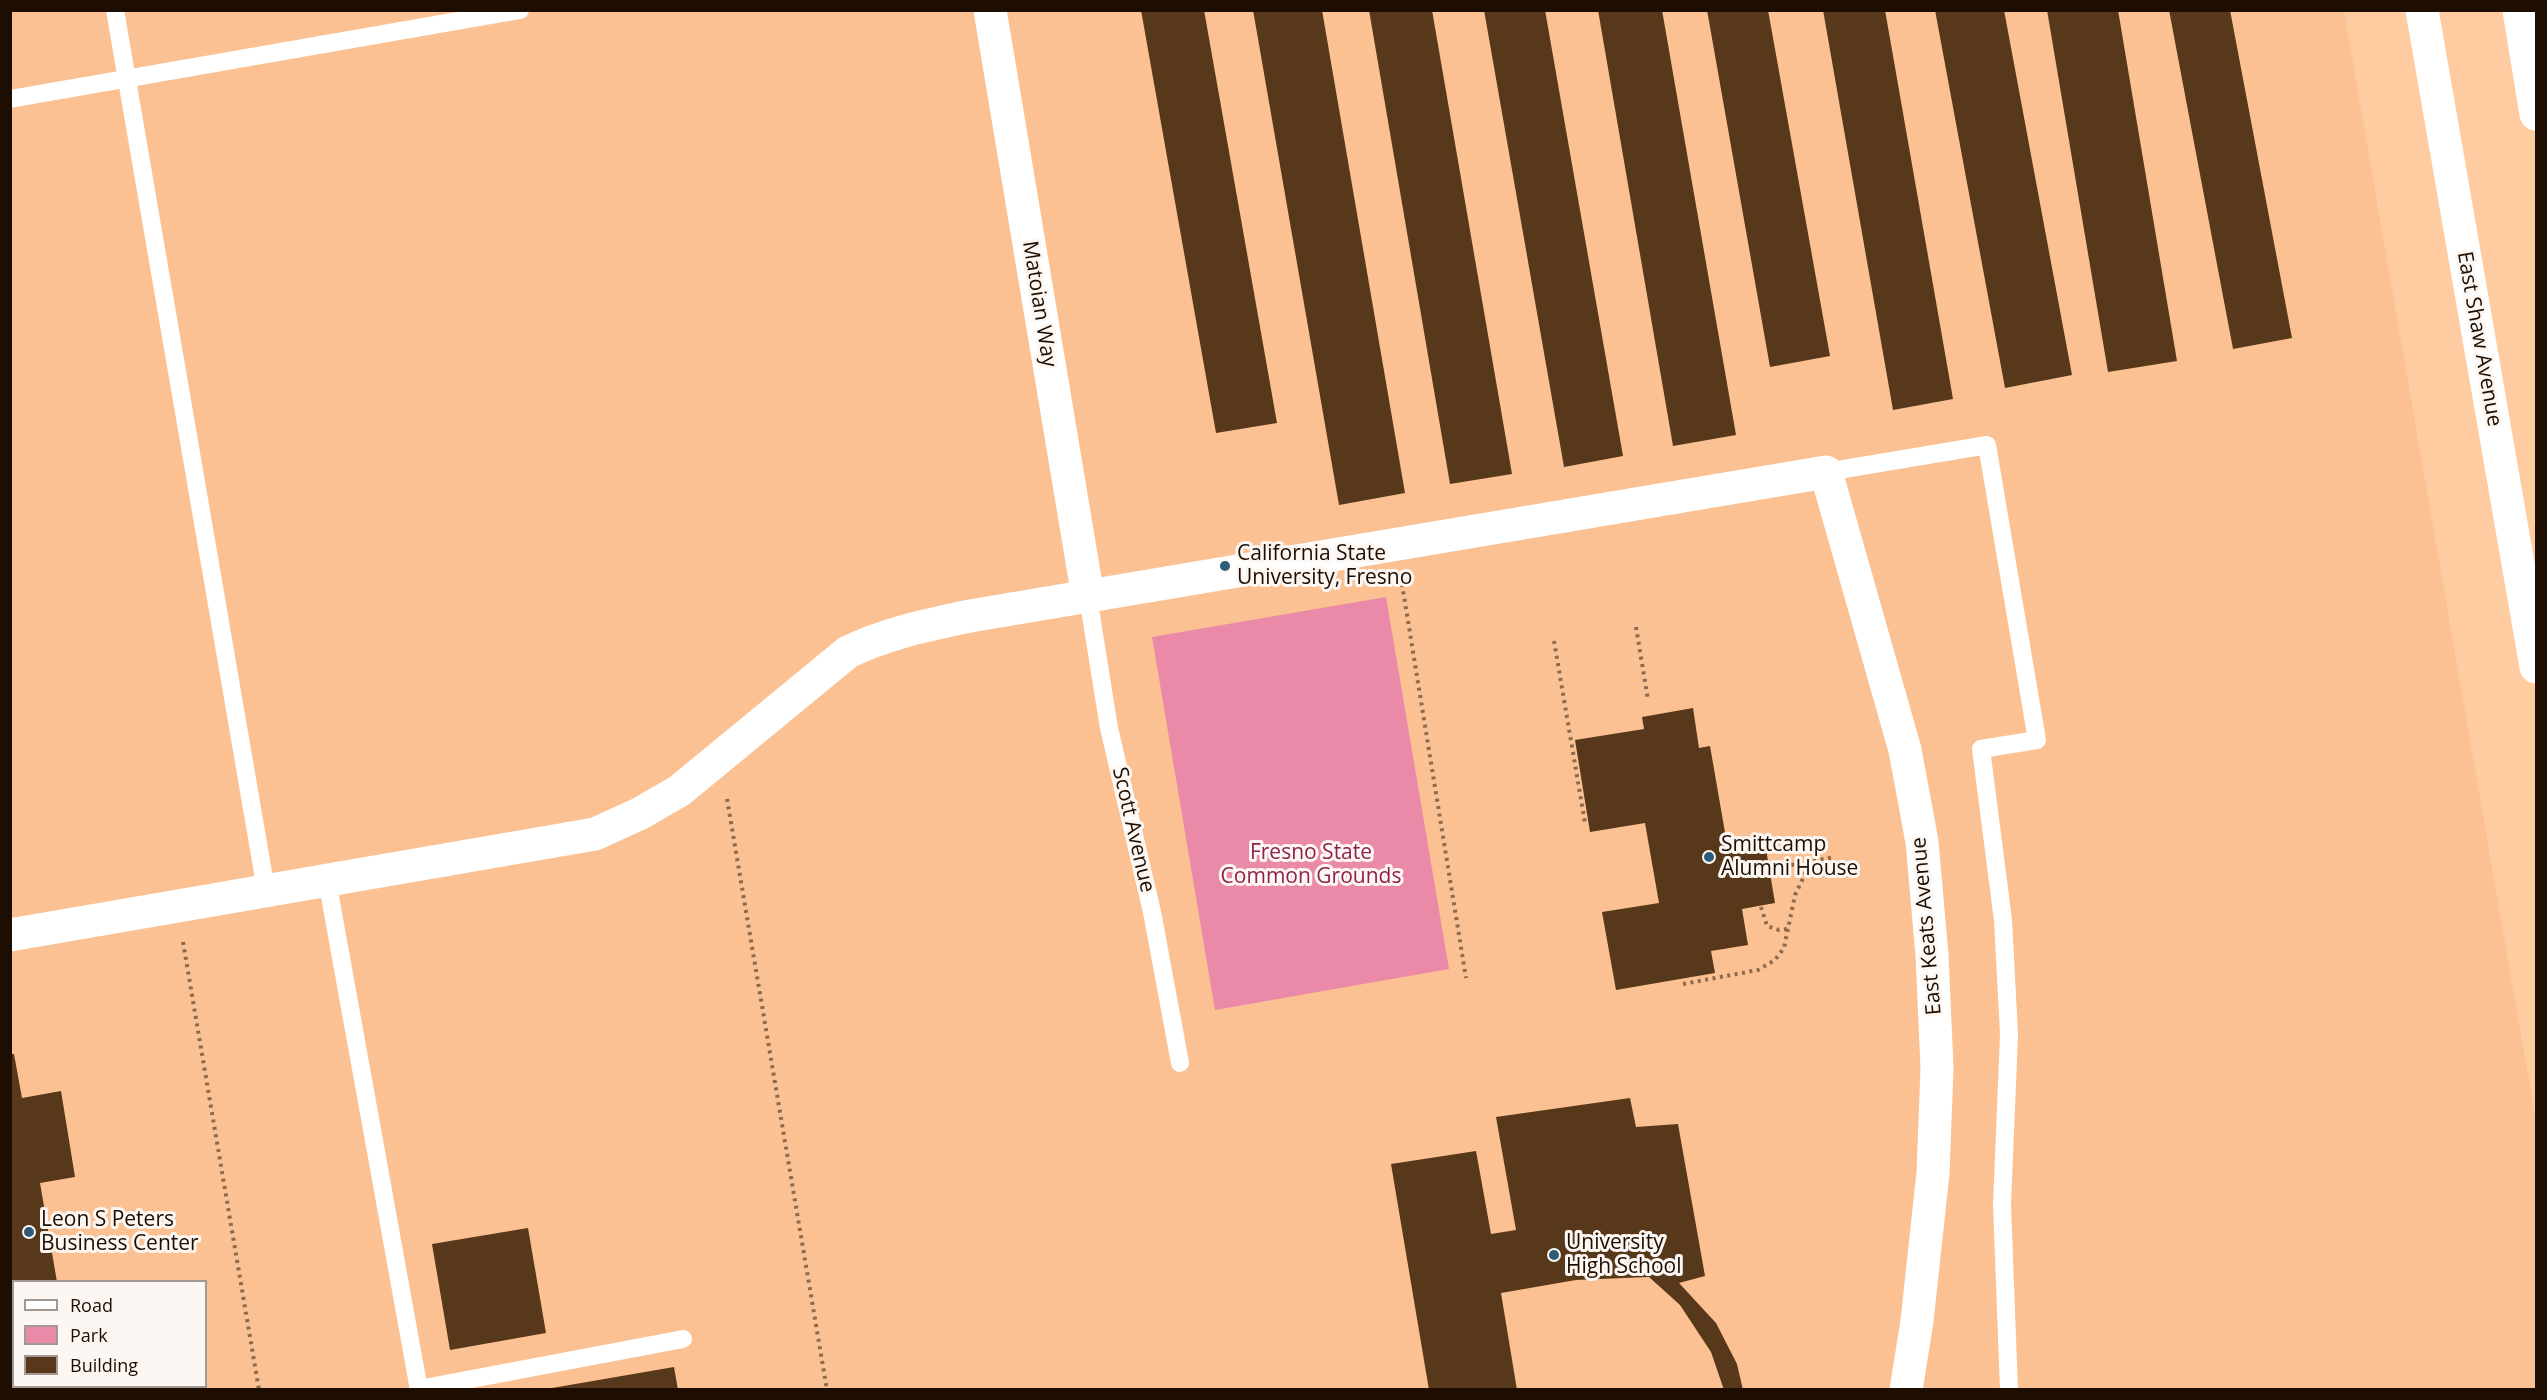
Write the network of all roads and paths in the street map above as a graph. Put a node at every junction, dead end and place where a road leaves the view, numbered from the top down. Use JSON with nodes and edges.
{"nodes":[{"id":1,"x":115,"y":10,"type":"edge"},
{"id":2,"x":520,"y":10,"type":"edge"},
{"id":3,"x":990,"y":10,"type":"edge"},
{"id":4,"x":2422,"y":10,"type":"edge"},
{"id":5,"x":2518,"y":10,"type":"edge"},
{"id":6,"x":125,"y":79,"type":"junction"},
{"id":7,"x":10,"y":99,"type":"edge"},
{"id":8,"x":2536,"y":114,"type":"edge"},
{"id":9,"x":1826,"y":472,"type":"junction"},
{"id":10,"x":1402,"y":584,"type":"dead end"},
{"id":11,"x":1088,"y":597,"type":"junction"},
{"id":12,"x":1636,"y":627,"type":"dead end"},
{"id":13,"x":1554,"y":641,"type":"dead end"},
{"id":14,"x":2536,"y":667,"type":"edge"},
{"id":15,"x":1648,"y":700,"type":"dead end"},
{"id":16,"x":727,"y":798,"type":"dead end"},
{"id":17,"x":1585,"y":823,"type":"dead end"},
{"id":18,"x":1835,"y":857,"type":"dead end"},
{"id":19,"x":1811,"y":862,"type":"junction"},
{"id":20,"x":1769,"y":869,"type":"dead end"},
{"id":21,"x":327,"y":880,"type":"junction"},
{"id":22,"x":266,"y":890,"type":"junction"},
{"id":23,"x":1761,"y":907,"type":"dead end"},
{"id":24,"x":1787,"y":929,"type":"junction"},
{"id":25,"x":10,"y":934,"type":"edge"},
{"id":26,"x":182,"y":935,"type":"dead end"},
{"id":27,"x":1466,"y":978,"type":"dead end"},
{"id":28,"x":1683,"y":984,"type":"dead end"},
{"id":29,"x":1180,"y":1062,"type":"dead end"},
{"id":30,"x":683,"y":1339,"type":"dead end"},
{"id":31,"x":259,"y":1389,"type":"edge"},
{"id":32,"x":419,"y":1389,"type":"edge"},
{"id":33,"x":827,"y":1389,"type":"edge"},
{"id":34,"x":1906,"y":1389,"type":"edge"},
{"id":35,"x":2010,"y":1389,"type":"edge"}],
"edges":[{"from":1,"to":6,"type":"lane"},
{"from":2,"to":6,"type":"lane"},
{"from":3,"to":11,"type":"street","name":"Matoian Way"},
{"from":4,"to":14,"type":"street","name":"East Shaw Avenue"},
{"from":5,"to":8,"type":"street"},
{"from":6,"to":7,"type":"lane"},
{"from":6,"to":22,"type":"lane"},
{"from":9,"to":11,"type":"street"},
{"from":9,"to":34,"type":"street","name":"East Keats Avenue"},
{"from":9,"to":35,"type":"lane"},
{"from":10,"to":27,"type":"path"},
{"from":11,"to":21,"type":"street"},
{"from":11,"to":29,"type":"lane","name":"Scott Avenue"},
{"from":12,"to":15,"type":"path"},
{"from":13,"to":17,"type":"path"},
{"from":16,"to":33,"type":"path"},
{"from":18,"to":19,"type":"path"},
{"from":19,"to":20,"type":"path"},
{"from":19,"to":24,"type":"path"},
{"from":21,"to":22,"type":"street"},
{"from":21,"to":32,"type":"lane"},
{"from":22,"to":25,"type":"street"},
{"from":23,"to":24,"type":"path"},
{"from":24,"to":28,"type":"path"},
{"from":26,"to":31,"type":"path"},
{"from":30,"to":32,"type":"lane"}]}
